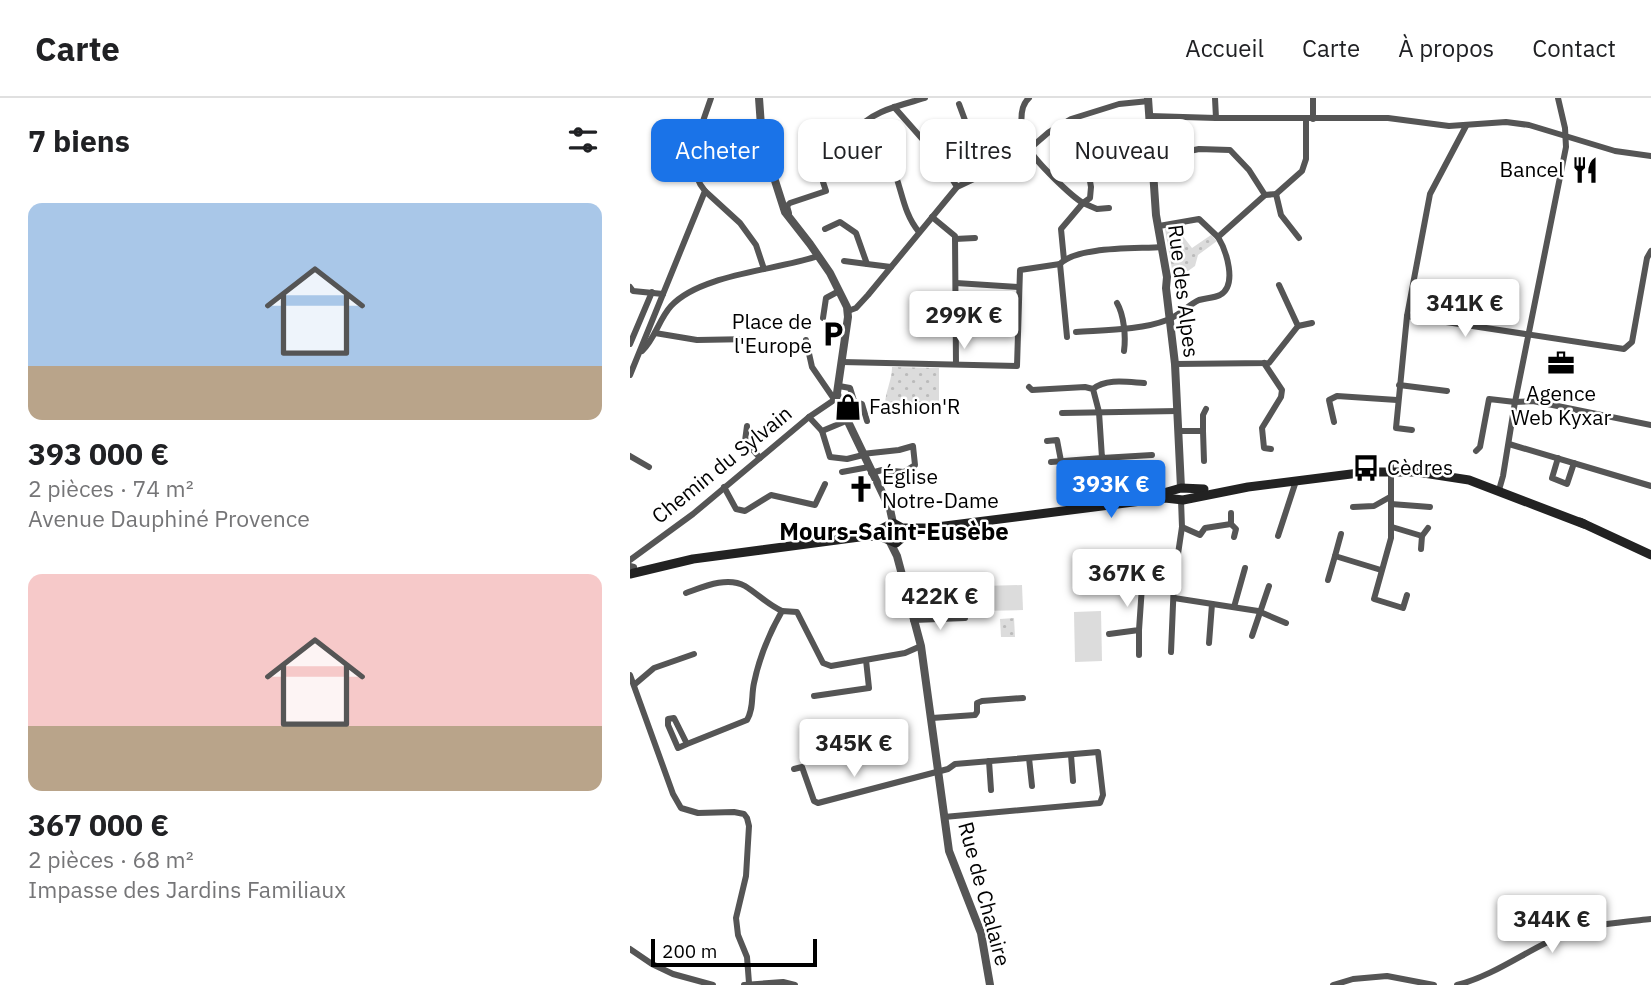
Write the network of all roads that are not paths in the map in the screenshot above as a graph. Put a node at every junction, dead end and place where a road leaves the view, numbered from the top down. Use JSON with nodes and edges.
{"nodes":[{"id":1,"x":711,"y":98,"type":"edge"},
{"id":2,"x":759,"y":98,"type":"edge"},
{"id":3,"x":925,"y":98,"type":"edge"},
{"id":4,"x":1029,"y":98,"type":"edge"},
{"id":5,"x":1215,"y":98,"type":"edge"},
{"id":6,"x":1313,"y":98,"type":"edge"},
{"id":7,"x":1558,"y":98,"type":"edge"},
{"id":8,"x":1149,"y":99,"type":"edge"},
{"id":9,"x":1119,"y":101,"type":"edge"},
{"id":10,"x":959,"y":104,"type":"dead end"},
{"id":11,"x":894,"y":107,"type":"junction"},
{"id":12,"x":1150,"y":116,"type":"junction"},
{"id":13,"x":1216,"y":118,"type":"junction"},
{"id":14,"x":965,"y":119,"type":"edge"},
{"id":15,"x":1022,"y":119,"type":"edge"},
{"id":16,"x":1309,"y":119,"type":"junction"},
{"id":17,"x":1466,"y":126,"type":"junction"},
{"id":18,"x":1566,"y":136,"type":"junction"},
{"id":19,"x":920,"y":138,"type":"edge"},
{"id":20,"x":1036,"y":143,"type":"edge"},
{"id":21,"x":1194,"y":150,"type":"edge"},
{"id":22,"x":1651,"y":156,"type":"edge"},
{"id":23,"x":1036,"y":158,"type":"edge"},
{"id":24,"x":823,"y":182,"type":"edge"},
{"id":25,"x":954,"y":182,"type":"edge"},
{"id":26,"x":968,"y":182,"type":"edge"},
{"id":27,"x":1090,"y":182,"type":"edge"},
{"id":28,"x":957,"y":187,"type":"junction"},
{"id":29,"x":705,"y":191,"type":"junction"},
{"id":30,"x":1276,"y":194,"type":"junction"},
{"id":31,"x":1265,"y":195,"type":"junction"},
{"id":32,"x":1083,"y":203,"type":"junction"},
{"id":33,"x":1109,"y":208,"type":"dead end"},
{"id":34,"x":932,"y":217,"type":"junction"},
{"id":35,"x":791,"y":221,"type":"junction"},
{"id":36,"x":1159,"y":226,"type":"junction"},
{"id":37,"x":825,"y":229,"type":"dead end"},
{"id":38,"x":919,"y":232,"type":"junction"},
{"id":39,"x":1218,"y":236,"type":"junction"},
{"id":40,"x":975,"y":238,"type":"dead end"},
{"id":41,"x":1299,"y":238,"type":"dead end"},
{"id":42,"x":955,"y":239,"type":"junction"},
{"id":43,"x":1162,"y":247,"type":"junction"},
{"id":44,"x":1651,"y":251,"type":"edge"},
{"id":45,"x":818,"y":256,"type":"junction"},
{"id":46,"x":844,"y":261,"type":"dead end"},
{"id":47,"x":1062,"y":262,"type":"junction"},
{"id":48,"x":867,"y":264,"type":"junction"},
{"id":49,"x":891,"y":267,"type":"junction"},
{"id":50,"x":764,"y":269,"type":"junction"},
{"id":51,"x":956,"y":283,"type":"junction"},
{"id":52,"x":1279,"y":285,"type":"dead end"},
{"id":53,"x":630,"y":287,"type":"edge"},
{"id":54,"x":1019,"y":287,"type":"junction"},
{"id":55,"x":839,"y":291,"type":"junction"},
{"id":56,"x":652,"y":292,"type":"junction"},
{"id":57,"x":663,"y":294,"type":"junction"},
{"id":58,"x":1117,"y":303,"type":"dead end"},
{"id":59,"x":848,"y":311,"type":"junction"},
{"id":60,"x":1407,"y":316,"type":"junction"},
{"id":61,"x":823,"y":318,"type":"dead end"},
{"id":62,"x":1170,"y":319,"type":"junction"},
{"id":63,"x":1312,"y":323,"type":"dead end"},
{"id":64,"x":1298,"y":327,"type":"junction"},
{"id":65,"x":1123,"y":328,"type":"junction"},
{"id":66,"x":1076,"y":332,"type":"dead end"},
{"id":67,"x":655,"y":333,"type":"junction"},
{"id":68,"x":1529,"y":336,"type":"junction"},
{"id":69,"x":1067,"y":337,"type":"dead end"},
{"id":70,"x":752,"y":338,"type":"dead end"},
{"id":71,"x":806,"y":340,"type":"dead end"},
{"id":72,"x":630,"y":344,"type":"edge"},
{"id":73,"x":1124,"y":351,"type":"dead end"},
{"id":74,"x":640,"y":354,"type":"junction"},
{"id":75,"x":842,"y":362,"type":"junction"},
{"id":76,"x":1264,"y":363,"type":"junction"},
{"id":77,"x":1175,"y":364,"type":"junction"},
{"id":78,"x":956,"y":365,"type":"junction"},
{"id":79,"x":630,"y":375,"type":"edge"},
{"id":80,"x":1144,"y":383,"type":"dead end"},
{"id":81,"x":1399,"y":385,"type":"junction"},
{"id":82,"x":839,"y":386,"type":"junction"},
{"id":83,"x":1030,"y":387,"type":"dead end"},
{"id":84,"x":1093,"y":389,"type":"junction"},
{"id":85,"x":1447,"y":391,"type":"dead end"},
{"id":86,"x":836,"y":398,"type":"junction"},
{"id":87,"x":1397,"y":400,"type":"junction"},
{"id":88,"x":1516,"y":402,"type":"junction"},
{"id":89,"x":1206,"y":409,"type":"dead end"},
{"id":90,"x":1178,"y":411,"type":"junction"},
{"id":91,"x":1099,"y":412,"type":"junction"},
{"id":92,"x":1062,"y":413,"type":"dead end"},
{"id":93,"x":809,"y":417,"type":"junction"},
{"id":94,"x":846,"y":421,"type":"junction"},
{"id":95,"x":867,"y":421,"type":"dead end"},
{"id":96,"x":1334,"y":422,"type":"dead end"},
{"id":97,"x":1651,"y":425,"type":"edge"},
{"id":98,"x":747,"y":426,"type":"dead end"},
{"id":99,"x":1412,"y":430,"type":"dead end"},
{"id":100,"x":822,"y":431,"type":"junction"},
{"id":101,"x":1179,"y":431,"type":"junction"},
{"id":102,"x":1203,"y":431,"type":"junction"},
{"id":103,"x":1046,"y":441,"type":"dead end"},
{"id":104,"x":1509,"y":444,"type":"junction"},
{"id":105,"x":1271,"y":449,"type":"dead end"},
{"id":106,"x":1476,"y":450,"type":"dead end"},
{"id":107,"x":863,"y":455,"type":"junction"},
{"id":108,"x":1152,"y":455,"type":"dead end"},
{"id":109,"x":630,"y":456,"type":"edge"},
{"id":110,"x":760,"y":458,"type":"junction"},
{"id":111,"x":1102,"y":458,"type":"junction"},
{"id":112,"x":1558,"y":458,"type":"junction"},
{"id":113,"x":1060,"y":461,"type":"junction"},
{"id":114,"x":1204,"y":461,"type":"dead end"},
{"id":115,"x":1051,"y":462,"type":"dead end"},
{"id":116,"x":1574,"y":463,"type":"junction"},
{"id":117,"x":649,"y":467,"type":"dead end"},
{"id":118,"x":1391,"y":469,"type":"junction"},
{"id":119,"x":870,"y":470,"type":"junction"},
{"id":120,"x":842,"y":472,"type":"dead end"},
{"id":121,"x":1296,"y":481,"type":"junction"},
{"id":122,"x":825,"y":484,"type":"dead end"},
{"id":123,"x":1651,"y":486,"type":"edge"},
{"id":124,"x":724,"y":487,"type":"junction"},
{"id":125,"x":1500,"y":488,"type":"junction"},
{"id":126,"x":1181,"y":494,"type":"junction"},
{"id":127,"x":1390,"y":501,"type":"junction"},
{"id":128,"x":1353,"y":507,"type":"dead end"},
{"id":129,"x":1430,"y":507,"type":"dead end"},
{"id":130,"x":1231,"y":513,"type":"dead end"},
{"id":131,"x":1231,"y":524,"type":"junction"},
{"id":132,"x":1182,"y":527,"type":"junction"},
{"id":133,"x":1392,"y":527,"type":"junction"},
{"id":134,"x":1428,"y":528,"type":"dead end"},
{"id":135,"x":894,"y":534,"type":"junction"},
{"id":136,"x":1341,"y":534,"type":"dead end"},
{"id":137,"x":1278,"y":536,"type":"dead end"},
{"id":138,"x":1422,"y":536,"type":"junction"},
{"id":139,"x":1234,"y":537,"type":"dead end"},
{"id":140,"x":1421,"y":549,"type":"dead end"},
{"id":141,"x":1105,"y":554,"type":"dead end"},
{"id":142,"x":1651,"y":555,"type":"edge"},
{"id":143,"x":1335,"y":556,"type":"junction"},
{"id":144,"x":633,"y":566,"type":"edge"},
{"id":145,"x":1245,"y":568,"type":"dead end"},
{"id":146,"x":1381,"y":570,"type":"junction"},
{"id":147,"x":1328,"y":580,"type":"dead end"},
{"id":148,"x":1143,"y":581,"type":"junction"},
{"id":149,"x":1174,"y":582,"type":"junction"},
{"id":150,"x":1099,"y":583,"type":"dead end"},
{"id":151,"x":1269,"y":586,"type":"dead end"},
{"id":152,"x":686,"y":593,"type":"dead end"},
{"id":153,"x":1407,"y":595,"type":"dead end"},
{"id":154,"x":1174,"y":597,"type":"junction"},
{"id":155,"x":1212,"y":604,"type":"junction"},
{"id":156,"x":1234,"y":607,"type":"junction"},
{"id":157,"x":782,"y":611,"type":"junction"},
{"id":158,"x":1260,"y":612,"type":"junction"},
{"id":159,"x":965,"y":618,"type":"dead end"},
{"id":160,"x":913,"y":620,"type":"junction"},
{"id":161,"x":1286,"y":623,"type":"dead end"},
{"id":162,"x":1139,"y":630,"type":"junction"},
{"id":163,"x":1109,"y":634,"type":"dead end"},
{"id":164,"x":1252,"y":636,"type":"dead end"},
{"id":165,"x":1209,"y":643,"type":"dead end"},
{"id":166,"x":921,"y":646,"type":"junction"},
{"id":167,"x":1171,"y":652,"type":"dead end"},
{"id":168,"x":694,"y":653,"type":"dead end"},
{"id":169,"x":1139,"y":654,"type":"dead end"},
{"id":170,"x":866,"y":660,"type":"junction"},
{"id":171,"x":630,"y":675,"type":"edge"},
{"id":172,"x":634,"y":685,"type":"junction"},
{"id":173,"x":814,"y":696,"type":"dead end"},
{"id":174,"x":1023,"y":698,"type":"dead end"},
{"id":175,"x":932,"y":718,"type":"junction"},
{"id":176,"x":687,"y":744,"type":"dead end"},
{"id":177,"x":1071,"y":755,"type":"junction"},
{"id":178,"x":1030,"y":758,"type":"junction"},
{"id":179,"x":989,"y":761,"type":"junction"},
{"id":180,"x":794,"y":769,"type":"dead end"},
{"id":181,"x":939,"y":771,"type":"junction"},
{"id":182,"x":1073,"y":781,"type":"dead end"},
{"id":183,"x":1032,"y":786,"type":"dead end"},
{"id":184,"x":992,"y":790,"type":"dead end"},
{"id":185,"x":944,"y":817,"type":"junction"},
{"id":186,"x":1651,"y":919,"type":"edge"},
{"id":187,"x":630,"y":949,"type":"edge"},
{"id":188,"x":746,"y":984,"type":"edge"},
{"id":189,"x":713,"y":985,"type":"edge"},
{"id":190,"x":795,"y":985,"type":"edge"},
{"id":191,"x":990,"y":985,"type":"edge"},
{"id":192,"x":1334,"y":985,"type":"edge"},
{"id":193,"x":1433,"y":985,"type":"edge"},
{"id":194,"x":1457,"y":985,"type":"edge"}],
"edges":[{"from":1,"to":29,"type":"street"},
{"from":2,"to":35,"type":"street"},
{"from":3,"to":11,"type":"street"},
{"from":4,"to":15,"type":"street"},
{"from":5,"to":13,"type":"street"},
{"from":6,"to":16,"type":"street"},
{"from":7,"to":18,"type":"street"},
{"from":8,"to":9,"type":"street"},
{"from":8,"to":12,"type":"street","name":"Rue des Alpes"},
{"from":9,"to":20,"type":"street"},
{"from":10,"to":14,"type":"street"},
{"from":11,"to":19,"type":"street"},
{"from":11,"to":38,"type":"street"},
{"from":12,"to":13,"type":"street"},
{"from":12,"to":36,"type":"street","name":"Rue des Alpes"},
{"from":13,"to":16,"type":"street"},
{"from":16,"to":17,"type":"street"},
{"from":16,"to":30,"type":"street"},
{"from":17,"to":18,"type":"street"},
{"from":17,"to":60,"type":"street"},
{"from":18,"to":22,"type":"street"},
{"from":18,"to":68,"type":"street"},
{"from":21,"to":31,"type":"street"},
{"from":23,"to":32,"type":"street"},
{"from":24,"to":35,"type":"street"},
{"from":25,"to":28,"type":"street"},
{"from":26,"to":28,"type":"street"},
{"from":27,"to":32,"type":"street"},
{"from":28,"to":34,"type":"street"},
{"from":29,"to":50,"type":"street"},
{"from":29,"to":57,"type":"street"},
{"from":30,"to":31,"type":"street"},
{"from":30,"to":41,"type":"street"},
{"from":31,"to":39,"type":"street"},
{"from":32,"to":33,"type":"street"},
{"from":32,"to":47,"type":"street"},
{"from":34,"to":38,"type":"street"},
{"from":34,"to":42,"type":"street"},
{"from":35,"to":45,"type":"street"},
{"from":36,"to":39,"type":"street"},
{"from":36,"to":43,"type":"street","name":"Rue des Alpes"},
{"from":37,"to":48,"type":"street"},
{"from":38,"to":49,"type":"street"},
{"from":39,"to":62,"type":"street"},
{"from":40,"to":42,"type":"street"},
{"from":42,"to":51,"type":"street"},
{"from":43,"to":47,"type":"street"},
{"from":43,"to":62,"type":"street","name":"Rue des Alpes"},
{"from":44,"to":68,"type":"street"},
{"from":45,"to":50,"type":"street"},
{"from":45,"to":55,"type":"street"},
{"from":46,"to":48,"type":"street"},
{"from":47,"to":54,"type":"street"},
{"from":47,"to":69,"type":"street"},
{"from":48,"to":49,"type":"street"},
{"from":49,"to":59,"type":"street"},
{"from":50,"to":67,"type":"street"},
{"from":51,"to":54,"type":"street"},
{"from":51,"to":78,"type":"street"},
{"from":52,"to":64,"type":"street"},
{"from":53,"to":56,"type":"street"},
{"from":54,"to":78,"type":"street"},
{"from":55,"to":59,"type":"street"},
{"from":55,"to":61,"type":"street"},
{"from":56,"to":57,"type":"street"},
{"from":56,"to":72,"type":"street"},
{"from":57,"to":74,"type":"street"},
{"from":58,"to":65,"type":"street"},
{"from":59,"to":75,"type":"street"},
{"from":60,"to":68,"type":"street"},
{"from":60,"to":81,"type":"street"},
{"from":62,"to":65,"type":"street"},
{"from":62,"to":77,"type":"street","name":"Rue des Alpes"},
{"from":63,"to":64,"type":"street"},
{"from":64,"to":76,"type":"street"},
{"from":65,"to":66,"type":"street"},
{"from":65,"to":73,"type":"street"},
{"from":67,"to":70,"type":"street"},
{"from":67,"to":74,"type":"street"},
{"from":68,"to":88,"type":"street"},
{"from":71,"to":86,"type":"street"},
{"from":74,"to":79,"type":"street"},
{"from":75,"to":78,"type":"street"},
{"from":75,"to":82,"type":"street"},
{"from":76,"to":77,"type":"street"},
{"from":76,"to":105,"type":"street"},
{"from":77,"to":90,"type":"street","name":"Rue des Alpes"},
{"from":80,"to":84,"type":"street"},
{"from":81,"to":85,"type":"street"},
{"from":81,"to":87,"type":"street"},
{"from":82,"to":86,"type":"street"},
{"from":82,"to":95,"type":"street"},
{"from":83,"to":84,"type":"street"},
{"from":84,"to":91,"type":"street"},
{"from":86,"to":93,"type":"street","name":"Chemin du Sylvain"},
{"from":86,"to":94,"type":"street","name":"Rue de Chalaire"},
{"from":87,"to":96,"type":"street"},
{"from":87,"to":99,"type":"street"},
{"from":88,"to":97,"type":"street"},
{"from":88,"to":104,"type":"street"},
{"from":88,"to":106,"type":"street"},
{"from":89,"to":102,"type":"street"},
{"from":90,"to":91,"type":"street"},
{"from":90,"to":101,"type":"street","name":"Rue des Alpes"},
{"from":91,"to":92,"type":"street"},
{"from":91,"to":111,"type":"street"},
{"from":93,"to":100,"type":"street"},
{"from":93,"to":110,"type":"street","name":"Chemin du Sylvain"},
{"from":94,"to":100,"type":"street"},
{"from":94,"to":107,"type":"street","name":"Rue de Chalaire"},
{"from":98,"to":110,"type":"street"},
{"from":100,"to":107,"type":"street"},
{"from":101,"to":102,"type":"street"},
{"from":101,"to":126,"type":"street","name":"Rue des Alpes"},
{"from":102,"to":114,"type":"street"},
{"from":103,"to":113,"type":"street"},
{"from":104,"to":112,"type":"street"},
{"from":104,"to":125,"type":"street"},
{"from":107,"to":119,"type":"street","name":"Rue de Chalaire"},
{"from":107,"to":119,"type":"street"},
{"from":108,"to":111,"type":"street"},
{"from":109,"to":117,"type":"street"},
{"from":110,"to":124,"type":"street","name":"Chemin du Sylvain"},
{"from":111,"to":113,"type":"street"},
{"from":112,"to":116,"type":"street"},
{"from":112,"to":116,"type":"street"},
{"from":113,"to":115,"type":"street"},
{"from":116,"to":123,"type":"street"},
{"from":118,"to":121,"type":"main road"},
{"from":118,"to":125,"type":"main road"},
{"from":118,"to":126,"type":"main road"},
{"from":118,"to":127,"type":"street"},
{"from":119,"to":120,"type":"street"},
{"from":119,"to":135,"type":"street","name":"Rue de Chalaire"},
{"from":121,"to":126,"type":"main road"},
{"from":121,"to":137,"type":"street"},
{"from":122,"to":124,"type":"street"},
{"from":124,"to":144,"type":"street","name":"Chemin du Sylvain"},
{"from":125,"to":142,"type":"main road"},
{"from":126,"to":132,"type":"street"},
{"from":126,"to":135,"type":"main road"},
{"from":127,"to":128,"type":"street"},
{"from":127,"to":129,"type":"street"},
{"from":127,"to":133,"type":"street"},
{"from":130,"to":131,"type":"street"},
{"from":131,"to":132,"type":"street"},
{"from":131,"to":139,"type":"street"},
{"from":132,"to":149,"type":"street"},
{"from":133,"to":138,"type":"street"},
{"from":133,"to":146,"type":"street"},
{"from":134,"to":138,"type":"street"},
{"from":135,"to":144,"type":"main road"},
{"from":135,"to":160,"type":"street","name":"Rue de Chalaire"},
{"from":136,"to":143,"type":"street"},
{"from":138,"to":140,"type":"street"},
{"from":141,"to":148,"type":"street"},
{"from":143,"to":146,"type":"street"},
{"from":143,"to":147,"type":"street"},
{"from":145,"to":156,"type":"street"},
{"from":146,"to":153,"type":"street"},
{"from":148,"to":149,"type":"street"},
{"from":148,"to":150,"type":"street"},
{"from":148,"to":162,"type":"street"},
{"from":149,"to":154,"type":"street"},
{"from":151,"to":158,"type":"street"},
{"from":152,"to":157,"type":"street"},
{"from":154,"to":155,"type":"street"},
{"from":154,"to":167,"type":"street"},
{"from":155,"to":156,"type":"street"},
{"from":155,"to":165,"type":"street"},
{"from":156,"to":158,"type":"street"},
{"from":157,"to":170,"type":"street"},
{"from":157,"to":176,"type":"street"},
{"from":158,"to":161,"type":"street"},
{"from":158,"to":164,"type":"street"},
{"from":159,"to":160,"type":"street"},
{"from":160,"to":166,"type":"street","name":"Rue de Chalaire"},
{"from":162,"to":163,"type":"street"},
{"from":162,"to":169,"type":"street"},
{"from":166,"to":170,"type":"street"},
{"from":166,"to":175,"type":"street","name":"Rue de Chalaire"},
{"from":168,"to":172,"type":"street"},
{"from":170,"to":173,"type":"street"},
{"from":171,"to":172,"type":"street"},
{"from":172,"to":188,"type":"street"},
{"from":174,"to":175,"type":"street"},
{"from":175,"to":181,"type":"street","name":"Rue de Chalaire"},
{"from":177,"to":178,"type":"street"},
{"from":177,"to":182,"type":"street"},
{"from":177,"to":185,"type":"street"},
{"from":178,"to":179,"type":"street"},
{"from":178,"to":183,"type":"street"},
{"from":179,"to":181,"type":"street"},
{"from":179,"to":184,"type":"street"},
{"from":180,"to":181,"type":"street"},
{"from":181,"to":185,"type":"street","name":"Rue de Chalaire"},
{"from":185,"to":191,"type":"street","name":"Rue de Chalaire"},
{"from":186,"to":194,"type":"street"},
{"from":187,"to":189,"type":"street"},
{"from":188,"to":190,"type":"street"},
{"from":192,"to":193,"type":"street"}]}
